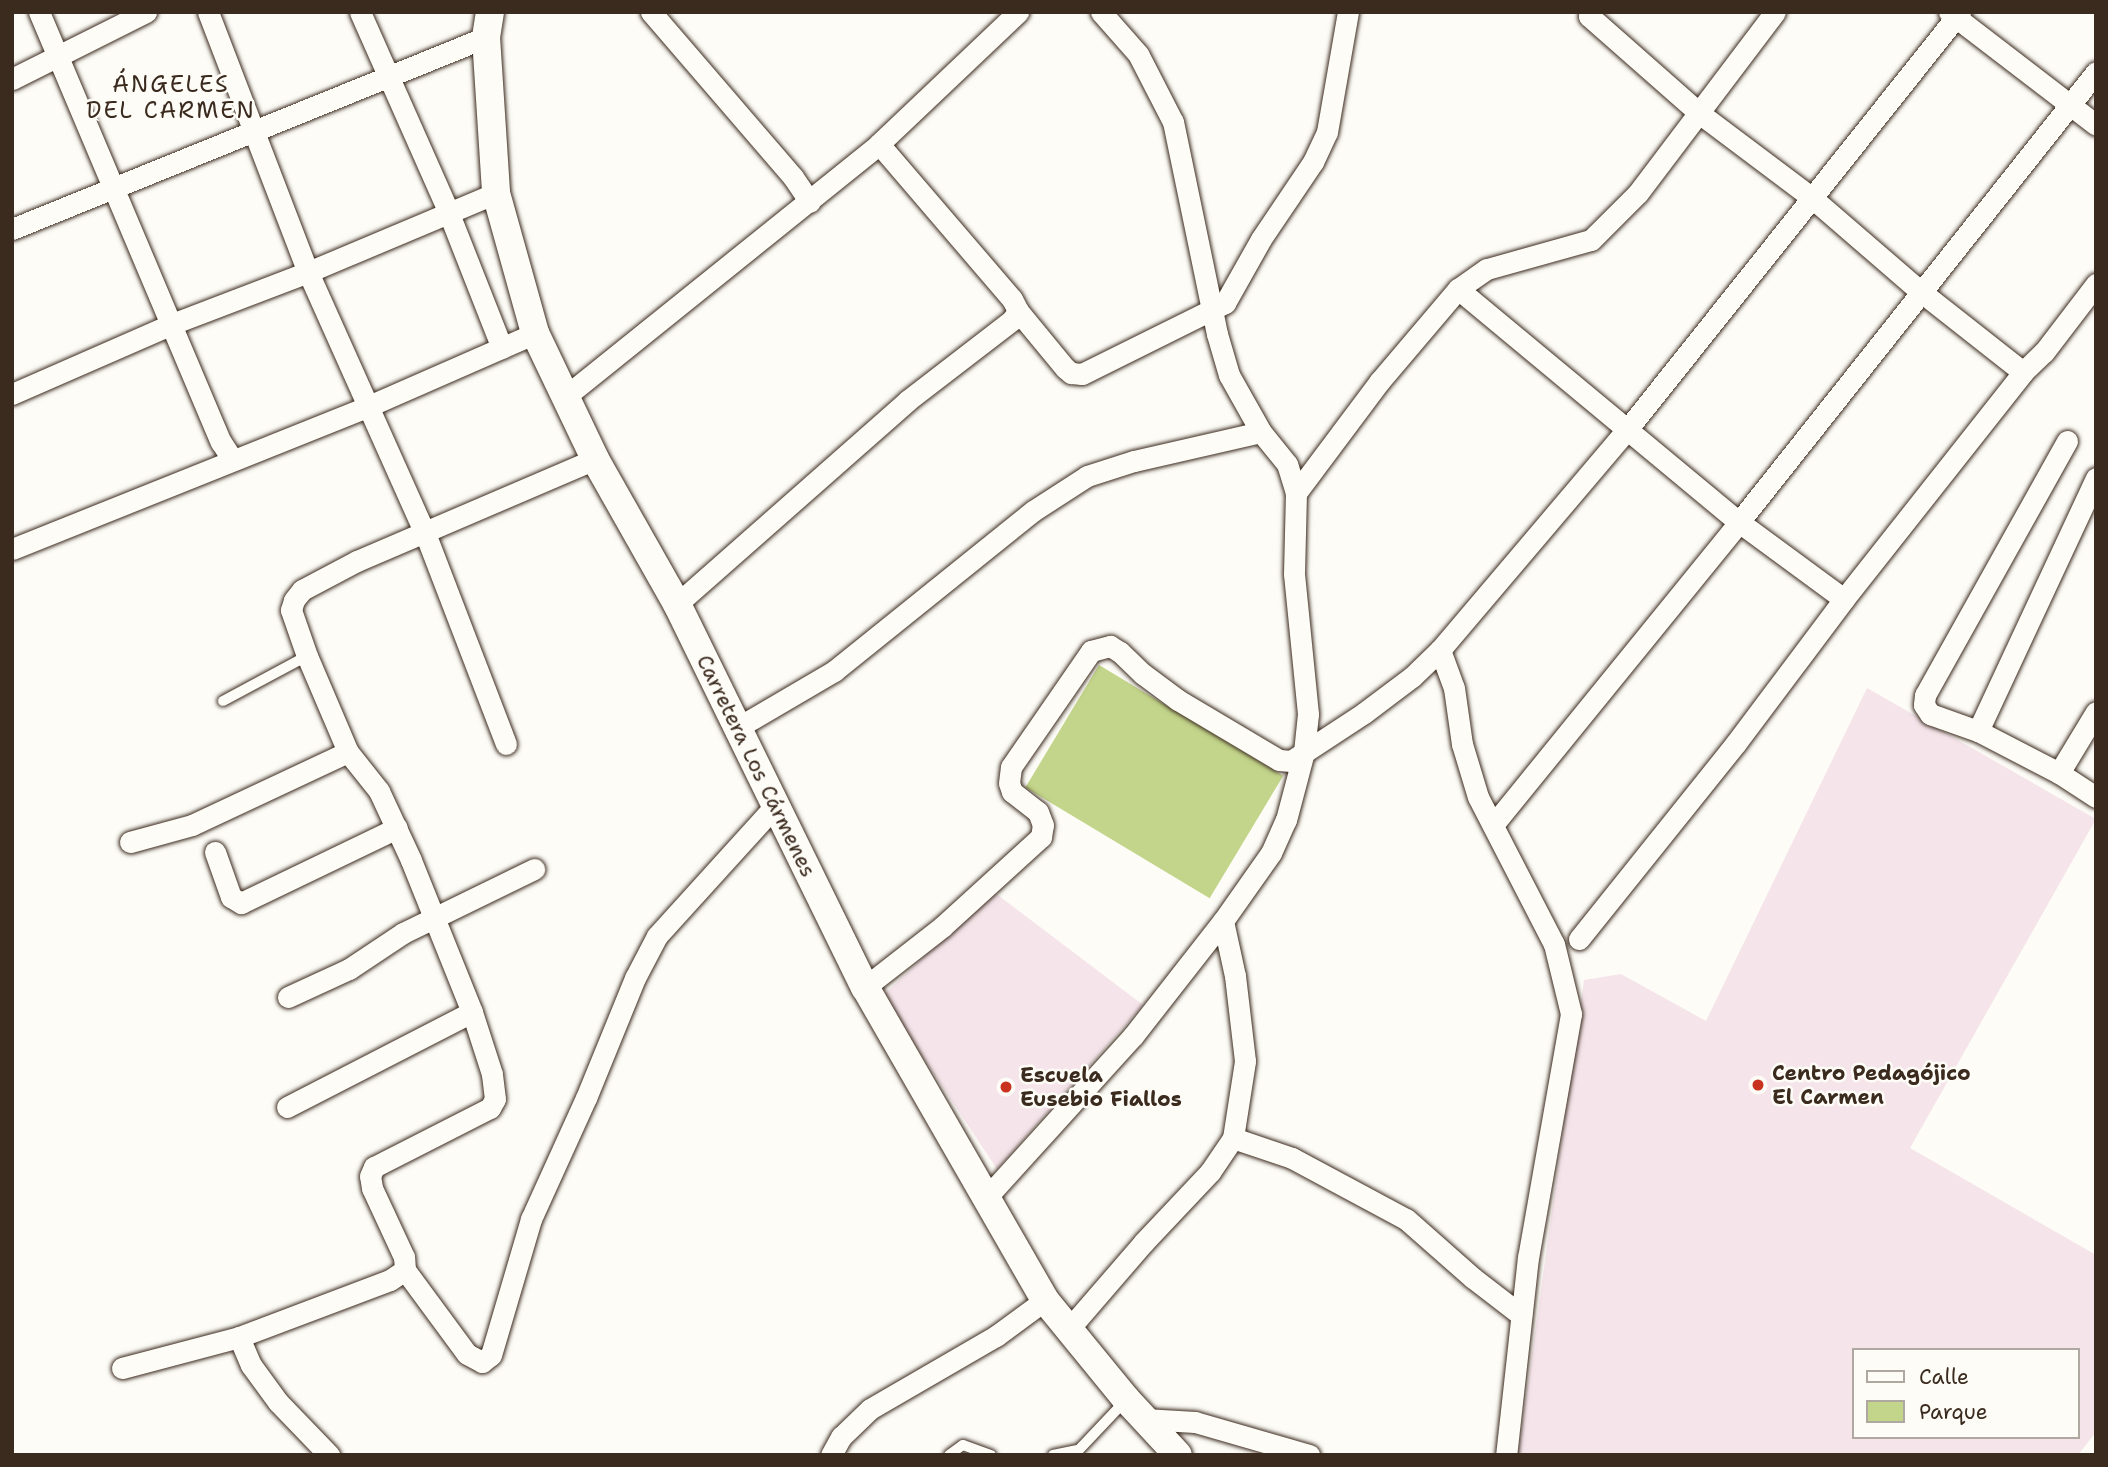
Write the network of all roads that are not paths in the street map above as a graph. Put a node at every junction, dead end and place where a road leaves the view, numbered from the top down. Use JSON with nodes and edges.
{"nodes":[{"id":1,"x":39,"y":12,"type":"edge"},
{"id":2,"x":146,"y":12,"type":"edge"},
{"id":3,"x":208,"y":12,"type":"edge"},
{"id":4,"x":360,"y":12,"type":"edge"},
{"id":5,"x":650,"y":12,"type":"edge"},
{"id":6,"x":1018,"y":12,"type":"edge"},
{"id":7,"x":1101,"y":12,"type":"edge"},
{"id":8,"x":1348,"y":12,"type":"edge"},
{"id":9,"x":1592,"y":12,"type":"edge"},
{"id":10,"x":1775,"y":12,"type":"edge"},
{"id":11,"x":1955,"y":14,"type":"edge"},
{"id":12,"x":488,"y":25,"type":"edge"},
{"id":13,"x":57,"y":57,"type":"junction"},
{"id":14,"x":2096,"y":72,"type":"edge"},
{"id":15,"x":386,"y":76,"type":"junction"},
{"id":16,"x":12,"y":79,"type":"edge"},
{"id":17,"x":2069,"y":104,"type":"junction"},
{"id":18,"x":1699,"y":113,"type":"junction"},
{"id":19,"x":2096,"y":125,"type":"edge"},
{"id":20,"x":254,"y":130,"type":"junction"},
{"id":21,"x":878,"y":144,"type":"junction"},
{"id":22,"x":115,"y":186,"type":"junction"},
{"id":23,"x":496,"y":193,"type":"junction"},
{"id":24,"x":1811,"y":197,"type":"junction"},
{"id":25,"x":810,"y":202,"type":"junction"},
{"id":26,"x":448,"y":211,"type":"junction"},
{"id":27,"x":12,"y":229,"type":"edge"},
{"id":28,"x":309,"y":272,"type":"junction"},
{"id":29,"x":2096,"y":284,"type":"edge"},
{"id":30,"x":1458,"y":289,"type":"junction"},
{"id":31,"x":1920,"y":291,"type":"junction"},
{"id":32,"x":1214,"y":310,"type":"junction"},
{"id":33,"x":1018,"y":311,"type":"junction"},
{"id":34,"x":172,"y":324,"type":"junction"},
{"id":35,"x":535,"y":333,"type":"junction"},
{"id":36,"x":502,"y":348,"type":"junction"},
{"id":37,"x":2023,"y":372,"type":"junction"},
{"id":38,"x":12,"y":394,"type":"edge"},
{"id":39,"x":566,"y":396,"type":"junction"},
{"id":40,"x":369,"y":406,"type":"junction"},
{"id":41,"x":1626,"y":431,"type":"junction"},
{"id":42,"x":1261,"y":432,"type":"junction"},
{"id":43,"x":2067,"y":441,"type":"dead end"},
{"id":44,"x":232,"y":459,"type":"junction"},
{"id":45,"x":595,"y":459,"type":"junction"},
{"id":46,"x":2096,"y":478,"type":"edge"},
{"id":47,"x":1296,"y":493,"type":"junction"},
{"id":48,"x":1739,"y":522,"type":"junction"},
{"id":49,"x":425,"y":533,"type":"junction"},
{"id":50,"x":12,"y":550,"type":"edge"},
{"id":51,"x":1844,"y":599,"type":"junction"},
{"id":52,"x":677,"y":604,"type":"junction"},
{"id":53,"x":1440,"y":650,"type":"junction"},
{"id":54,"x":307,"y":656,"type":"junction"},
{"id":55,"x":223,"y":701,"type":"dead end"},
{"id":56,"x":2096,"y":712,"type":"edge"},
{"id":57,"x":737,"y":728,"type":"junction"},
{"id":58,"x":1978,"y":731,"type":"junction"},
{"id":59,"x":506,"y":744,"type":"dead end"},
{"id":60,"x":348,"y":752,"type":"junction"},
{"id":61,"x":1304,"y":752,"type":"junction"},
{"id":62,"x":2059,"y":773,"type":"junction"},
{"id":63,"x":2096,"y":797,"type":"edge"},
{"id":64,"x":775,"y":806,"type":"junction"},
{"id":65,"x":1493,"y":825,"type":"junction"},
{"id":66,"x":397,"y":828,"type":"junction"},
{"id":67,"x":130,"y":842,"type":"dead end"},
{"id":68,"x":215,"y":852,"type":"dead end"},
{"id":69,"x":534,"y":869,"type":"dead end"},
{"id":70,"x":434,"y":917,"type":"junction"},
{"id":71,"x":1223,"y":921,"type":"junction"},
{"id":72,"x":1579,"y":939,"type":"dead end"},
{"id":73,"x":865,"y":987,"type":"junction"},
{"id":74,"x":288,"y":997,"type":"dead end"},
{"id":75,"x":472,"y":1012,"type":"junction"},
{"id":76,"x":287,"y":1107,"type":"dead end"},
{"id":77,"x":1233,"y":1139,"type":"junction"},
{"id":78,"x":986,"y":1198,"type":"junction"},
{"id":79,"x":405,"y":1270,"type":"junction"},
{"id":80,"x":1045,"y":1300,"type":"junction"},
{"id":81,"x":1521,"y":1314,"type":"junction"},
{"id":82,"x":1068,"y":1331,"type":"junction"},
{"id":83,"x":239,"y":1337,"type":"junction"},
{"id":84,"x":122,"y":1368,"type":"dead end"},
{"id":85,"x":1135,"y":1409,"type":"junction"},
{"id":86,"x":1075,"y":1452,"type":"edge"},
{"id":87,"x":328,"y":1455,"type":"edge"},
{"id":88,"x":831,"y":1455,"type":"edge"},
{"id":89,"x":949,"y":1455,"type":"edge"},
{"id":90,"x":991,"y":1455,"type":"edge"},
{"id":91,"x":1053,"y":1455,"type":"edge"},
{"id":92,"x":1178,"y":1455,"type":"edge"},
{"id":93,"x":1309,"y":1455,"type":"edge"},
{"id":94,"x":1506,"y":1455,"type":"edge"}],
"edges":[{"from":1,"to":13,"type":"street"},
{"from":2,"to":13,"type":"street"},
{"from":3,"to":20,"type":"street"},
{"from":4,"to":15,"type":"street"},
{"from":5,"to":25,"type":"street"},
{"from":6,"to":21,"type":"street"},
{"from":7,"to":32,"type":"street"},
{"from":8,"to":32,"type":"street"},
{"from":9,"to":18,"type":"street"},
{"from":10,"to":18,"type":"street"},
{"from":11,"to":17,"type":"street"},
{"from":11,"to":24,"type":"street"},
{"from":12,"to":15,"type":"street"},
{"from":12,"to":23,"type":"main road","name":"Carretera Los Cármenes"},
{"from":13,"to":16,"type":"street"},
{"from":13,"to":22,"type":"street"},
{"from":14,"to":17,"type":"street"},
{"from":15,"to":20,"type":"street"},
{"from":15,"to":26,"type":"street"},
{"from":17,"to":19,"type":"street"},
{"from":17,"to":31,"type":"street"},
{"from":18,"to":24,"type":"street"},
{"from":18,"to":30,"type":"street"},
{"from":20,"to":22,"type":"street"},
{"from":20,"to":28,"type":"street"},
{"from":21,"to":25,"type":"street"},
{"from":21,"to":33,"type":"street"},
{"from":22,"to":27,"type":"street"},
{"from":22,"to":34,"type":"street"},
{"from":23,"to":26,"type":"street"},
{"from":23,"to":35,"type":"main road","name":"Carretera Los Cármenes"},
{"from":24,"to":31,"type":"street"},
{"from":24,"to":41,"type":"street"},
{"from":25,"to":39,"type":"street"},
{"from":26,"to":28,"type":"street"},
{"from":26,"to":36,"type":"street"},
{"from":28,"to":34,"type":"street"},
{"from":28,"to":40,"type":"street"},
{"from":29,"to":37,"type":"street"},
{"from":30,"to":41,"type":"street"},
{"from":30,"to":47,"type":"street"},
{"from":31,"to":37,"type":"street"},
{"from":31,"to":48,"type":"street"},
{"from":32,"to":33,"type":"street"},
{"from":32,"to":42,"type":"street"},
{"from":33,"to":52,"type":"street"},
{"from":34,"to":38,"type":"street"},
{"from":34,"to":44,"type":"street"},
{"from":35,"to":36,"type":"street"},
{"from":35,"to":39,"type":"main road","name":"Carretera Los Cármenes"},
{"from":36,"to":40,"type":"street"},
{"from":37,"to":51,"type":"street"},
{"from":39,"to":45,"type":"main road","name":"Carretera Los Cármenes"},
{"from":40,"to":44,"type":"street"},
{"from":40,"to":49,"type":"street"},
{"from":41,"to":48,"type":"street"},
{"from":41,"to":53,"type":"street"},
{"from":42,"to":47,"type":"street"},
{"from":42,"to":57,"type":"street"},
{"from":43,"to":58,"type":"street"},
{"from":44,"to":50,"type":"street"},
{"from":45,"to":49,"type":"street"},
{"from":45,"to":52,"type":"main road","name":"Carretera Los Cármenes"},
{"from":46,"to":58,"type":"street"},
{"from":47,"to":61,"type":"street"},
{"from":48,"to":51,"type":"street"},
{"from":48,"to":65,"type":"street"},
{"from":49,"to":54,"type":"street"},
{"from":49,"to":59,"type":"street"},
{"from":51,"to":72,"type":"street"},
{"from":52,"to":57,"type":"main road","name":"Carretera Los Cármenes"},
{"from":53,"to":61,"type":"street"},
{"from":53,"to":65,"type":"street"},
{"from":54,"to":55,"type":"lane"},
{"from":54,"to":60,"type":"street"},
{"from":56,"to":62,"type":"street"},
{"from":57,"to":64,"type":"main road","name":"Carretera Los Cármenes"},
{"from":58,"to":62,"type":"street"},
{"from":60,"to":66,"type":"street"},
{"from":60,"to":67,"type":"street"},
{"from":61,"to":71,"type":"street"},
{"from":61,"to":73,"type":"street"},
{"from":62,"to":63,"type":"street"},
{"from":64,"to":73,"type":"main road","name":"Carretera Los Cármenes"},
{"from":64,"to":79,"type":"street"},
{"from":65,"to":81,"type":"street"},
{"from":66,"to":68,"type":"street"},
{"from":66,"to":70,"type":"street"},
{"from":69,"to":70,"type":"street"},
{"from":70,"to":74,"type":"street"},
{"from":70,"to":75,"type":"street"},
{"from":71,"to":77,"type":"street"},
{"from":71,"to":78,"type":"street"},
{"from":73,"to":78,"type":"main road","name":"Carretera Los Cármenes"},
{"from":75,"to":76,"type":"street"},
{"from":75,"to":79,"type":"street"},
{"from":77,"to":81,"type":"street"},
{"from":77,"to":82,"type":"street"},
{"from":78,"to":80,"type":"main road","name":"Carretera Los Cármenes"},
{"from":79,"to":83,"type":"street"},
{"from":80,"to":82,"type":"main road","name":"Carretera Los Cármenes"},
{"from":80,"to":88,"type":"street"},
{"from":81,"to":94,"type":"street"},
{"from":82,"to":85,"type":"main road","name":"Carretera Los Cármenes"},
{"from":83,"to":84,"type":"street"},
{"from":83,"to":87,"type":"street"},
{"from":85,"to":86,"type":"lane"},
{"from":85,"to":92,"type":"main road","name":"Carretera Los Cármenes"},
{"from":85,"to":93,"type":"street"},
{"from":86,"to":91,"type":"lane"},
{"from":89,"to":90,"type":"lane"}]}
